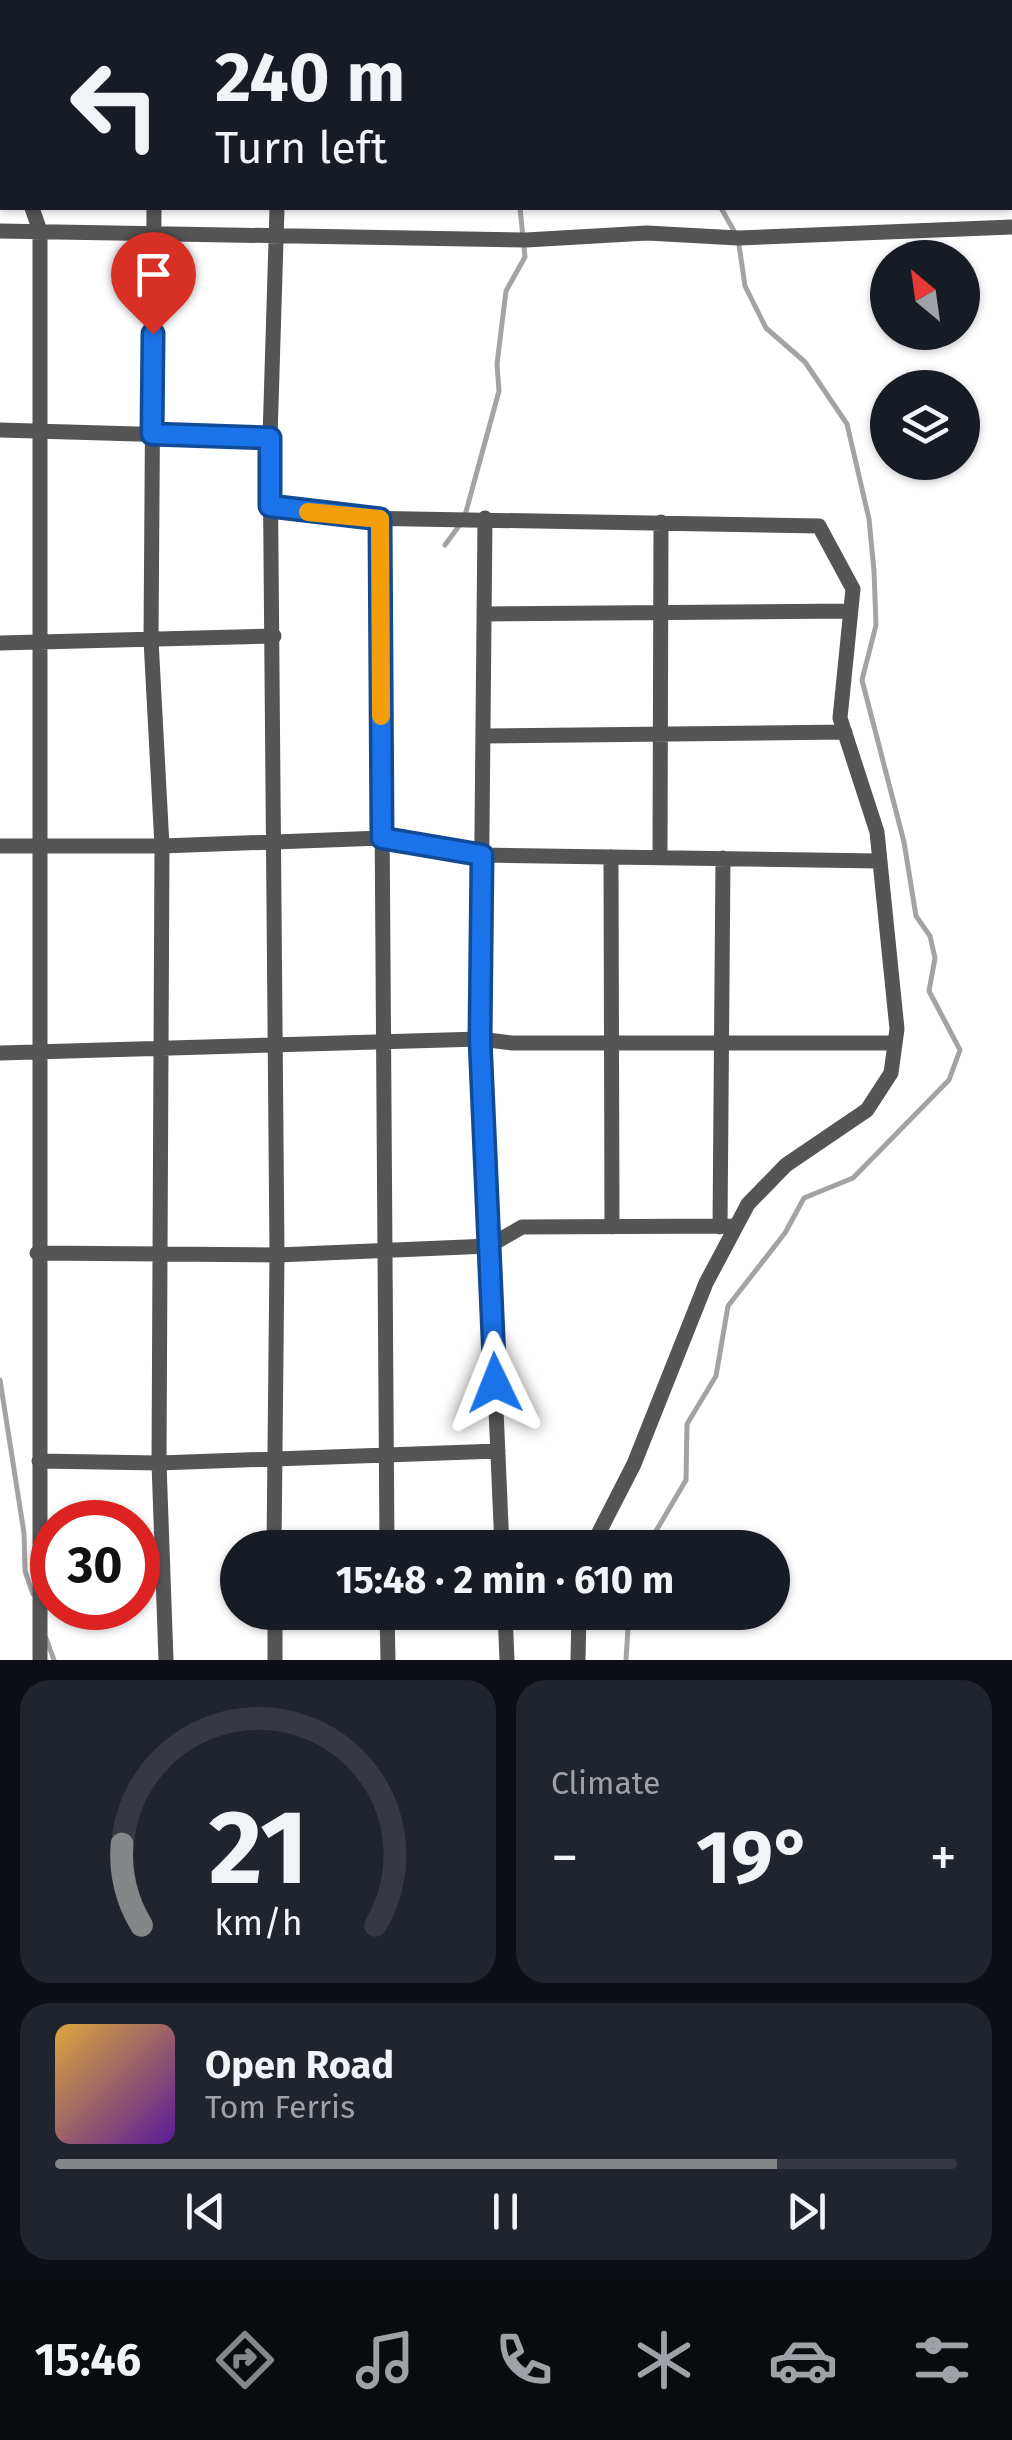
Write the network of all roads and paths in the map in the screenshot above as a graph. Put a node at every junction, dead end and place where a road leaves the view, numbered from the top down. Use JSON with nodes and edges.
{"nodes":[{"id":1,"x":33,"y":210,"type":"edge"},
{"id":2,"x":154,"y":210,"type":"edge"},
{"id":3,"x":277,"y":210,"type":"edge"},
{"id":4,"x":1012,"y":227,"type":"edge"},
{"id":5,"x":0,"y":231,"type":"edge"},
{"id":6,"x":40,"y":231,"type":"junction"},
{"id":7,"x":154,"y":234,"type":"junction"},
{"id":8,"x":277,"y":236,"type":"junction"},
{"id":9,"x":0,"y":430,"type":"edge"},
{"id":10,"x":39,"y":431,"type":"junction"},
{"id":11,"x":152,"y":434,"type":"junction"},
{"id":12,"x":270,"y":438,"type":"junction"},
{"id":13,"x":270,"y":506,"type":"junction"},
{"id":14,"x":485,"y":518,"type":"junction"},
{"id":15,"x":380,"y":519,"type":"junction"},
{"id":16,"x":661,"y":522,"type":"junction"},
{"id":17,"x":850,"y":611,"type":"junction"},
{"id":18,"x":661,"y":613,"type":"junction"},
{"id":19,"x":484,"y":614,"type":"junction"},
{"id":20,"x":274,"y":636,"type":"junction"},
{"id":21,"x":151,"y":640,"type":"junction"},
{"id":22,"x":0,"y":643,"type":"edge"},
{"id":23,"x":41,"y":644,"type":"junction"},
{"id":24,"x":845,"y":732,"type":"junction"},
{"id":25,"x":660,"y":734,"type":"junction"},
{"id":26,"x":483,"y":736,"type":"junction"},
{"id":27,"x":382,"y":838,"type":"junction"},
{"id":28,"x":273,"y":842,"type":"junction"},
{"id":29,"x":38,"y":845,"type":"junction"},
{"id":30,"x":0,"y":846,"type":"edge"},
{"id":31,"x":162,"y":846,"type":"junction"},
{"id":32,"x":482,"y":855,"type":"junction"},
{"id":33,"x":610,"y":857,"type":"junction"},
{"id":34,"x":660,"y":858,"type":"junction"},
{"id":35,"x":723,"y":858,"type":"junction"},
{"id":36,"x":879,"y":861,"type":"junction"},
{"id":37,"x":480,"y":1039,"type":"junction"},
{"id":38,"x":384,"y":1043,"type":"junction"},
{"id":39,"x":612,"y":1043,"type":"junction"},
{"id":40,"x":722,"y":1043,"type":"junction"},
{"id":41,"x":895,"y":1043,"type":"junction"},
{"id":42,"x":274,"y":1048,"type":"junction"},
{"id":43,"x":158,"y":1050,"type":"junction"},
{"id":44,"x":0,"y":1052,"type":"edge"},
{"id":45,"x":38,"y":1052,"type":"junction"},
{"id":46,"x":728,"y":1226,"type":"junction"},
{"id":47,"x":612,"y":1227,"type":"junction"},
{"id":48,"x":489,"y":1246,"type":"junction"},
{"id":49,"x":385,"y":1251,"type":"junction"},
{"id":50,"x":37,"y":1253,"type":"junction"},
{"id":51,"x":159,"y":1254,"type":"junction"},
{"id":52,"x":276,"y":1255,"type":"junction"},
{"id":53,"x":498,"y":1451,"type":"junction"},
{"id":54,"x":386,"y":1454,"type":"junction"},
{"id":55,"x":272,"y":1458,"type":"junction"},
{"id":56,"x":39,"y":1462,"type":"junction"},
{"id":57,"x":159,"y":1463,"type":"junction"},
{"id":58,"x":274,"y":1530,"type":"edge"},
{"id":59,"x":387,"y":1530,"type":"edge"},
{"id":60,"x":501,"y":1530,"type":"edge"},
{"id":61,"x":600,"y":1530,"type":"edge"},
{"id":62,"x":275,"y":1630,"type":"edge"},
{"id":63,"x":387,"y":1630,"type":"edge"},
{"id":64,"x":506,"y":1630,"type":"edge"},
{"id":65,"x":579,"y":1630,"type":"edge"},
{"id":66,"x":40,"y":1660,"type":"edge"},
{"id":67,"x":166,"y":1660,"type":"edge"},
{"id":68,"x":276,"y":1660,"type":"edge"},
{"id":69,"x":388,"y":1660,"type":"edge"},
{"id":70,"x":507,"y":1660,"type":"edge"},
{"id":71,"x":578,"y":1660,"type":"edge"}],
"edges":[{"from":1,"to":6,"type":"street"},
{"from":2,"to":7,"type":"street"},
{"from":3,"to":8,"type":"street"},
{"from":4,"to":8,"type":"street"},
{"from":5,"to":6,"type":"street"},
{"from":6,"to":7,"type":"street"},
{"from":6,"to":10,"type":"street"},
{"from":7,"to":8,"type":"street"},
{"from":7,"to":11,"type":"street"},
{"from":8,"to":12,"type":"street"},
{"from":9,"to":10,"type":"street"},
{"from":10,"to":11,"type":"street"},
{"from":10,"to":23,"type":"street"},
{"from":11,"to":12,"type":"street"},
{"from":11,"to":21,"type":"street"},
{"from":12,"to":13,"type":"street"},
{"from":13,"to":15,"type":"street"},
{"from":13,"to":20,"type":"street"},
{"from":14,"to":15,"type":"street"},
{"from":14,"to":16,"type":"street"},
{"from":14,"to":19,"type":"street"},
{"from":15,"to":27,"type":"street"},
{"from":16,"to":17,"type":"street"},
{"from":16,"to":18,"type":"street"},
{"from":17,"to":18,"type":"street"},
{"from":17,"to":24,"type":"street"},
{"from":18,"to":19,"type":"street"},
{"from":18,"to":25,"type":"street"},
{"from":19,"to":26,"type":"street"},
{"from":20,"to":21,"type":"street"},
{"from":20,"to":28,"type":"street"},
{"from":21,"to":23,"type":"street"},
{"from":21,"to":31,"type":"street"},
{"from":22,"to":23,"type":"street"},
{"from":23,"to":29,"type":"street"},
{"from":24,"to":25,"type":"street"},
{"from":24,"to":36,"type":"street"},
{"from":25,"to":26,"type":"street"},
{"from":25,"to":34,"type":"street"},
{"from":26,"to":32,"type":"street"},
{"from":27,"to":28,"type":"street"},
{"from":27,"to":32,"type":"street"},
{"from":27,"to":38,"type":"street"},
{"from":28,"to":31,"type":"street"},
{"from":28,"to":42,"type":"street"},
{"from":29,"to":30,"type":"street"},
{"from":29,"to":31,"type":"street"},
{"from":29,"to":45,"type":"street"},
{"from":31,"to":43,"type":"street"},
{"from":32,"to":33,"type":"street"},
{"from":32,"to":37,"type":"street"},
{"from":33,"to":34,"type":"street"},
{"from":33,"to":39,"type":"street"},
{"from":34,"to":35,"type":"street"},
{"from":35,"to":36,"type":"street"},
{"from":35,"to":40,"type":"street"},
{"from":36,"to":41,"type":"street"},
{"from":37,"to":38,"type":"street"},
{"from":37,"to":39,"type":"street"},
{"from":37,"to":48,"type":"street"},
{"from":38,"to":42,"type":"street"},
{"from":38,"to":49,"type":"street"},
{"from":39,"to":40,"type":"street"},
{"from":39,"to":47,"type":"street"},
{"from":40,"to":41,"type":"street"},
{"from":40,"to":46,"type":"street"},
{"from":41,"to":46,"type":"street"},
{"from":42,"to":43,"type":"street"},
{"from":42,"to":52,"type":"street"},
{"from":43,"to":45,"type":"street"},
{"from":43,"to":51,"type":"street"},
{"from":44,"to":45,"type":"street"},
{"from":45,"to":50,"type":"street"},
{"from":46,"to":47,"type":"street"},
{"from":46,"to":61,"type":"street"},
{"from":47,"to":48,"type":"street"},
{"from":48,"to":49,"type":"street"},
{"from":48,"to":53,"type":"street"},
{"from":49,"to":52,"type":"street"},
{"from":49,"to":54,"type":"street"},
{"from":50,"to":51,"type":"street"},
{"from":50,"to":56,"type":"street"},
{"from":51,"to":52,"type":"street"},
{"from":51,"to":57,"type":"street"},
{"from":52,"to":55,"type":"street"},
{"from":53,"to":54,"type":"street"},
{"from":53,"to":60,"type":"street"},
{"from":54,"to":55,"type":"street"},
{"from":54,"to":59,"type":"street"},
{"from":55,"to":57,"type":"street"},
{"from":55,"to":58,"type":"street"},
{"from":56,"to":57,"type":"street"},
{"from":56,"to":66,"type":"street"},
{"from":57,"to":67,"type":"street"},
{"from":62,"to":68,"type":"street"},
{"from":63,"to":69,"type":"street"},
{"from":64,"to":70,"type":"street"},
{"from":65,"to":71,"type":"street"}]}
